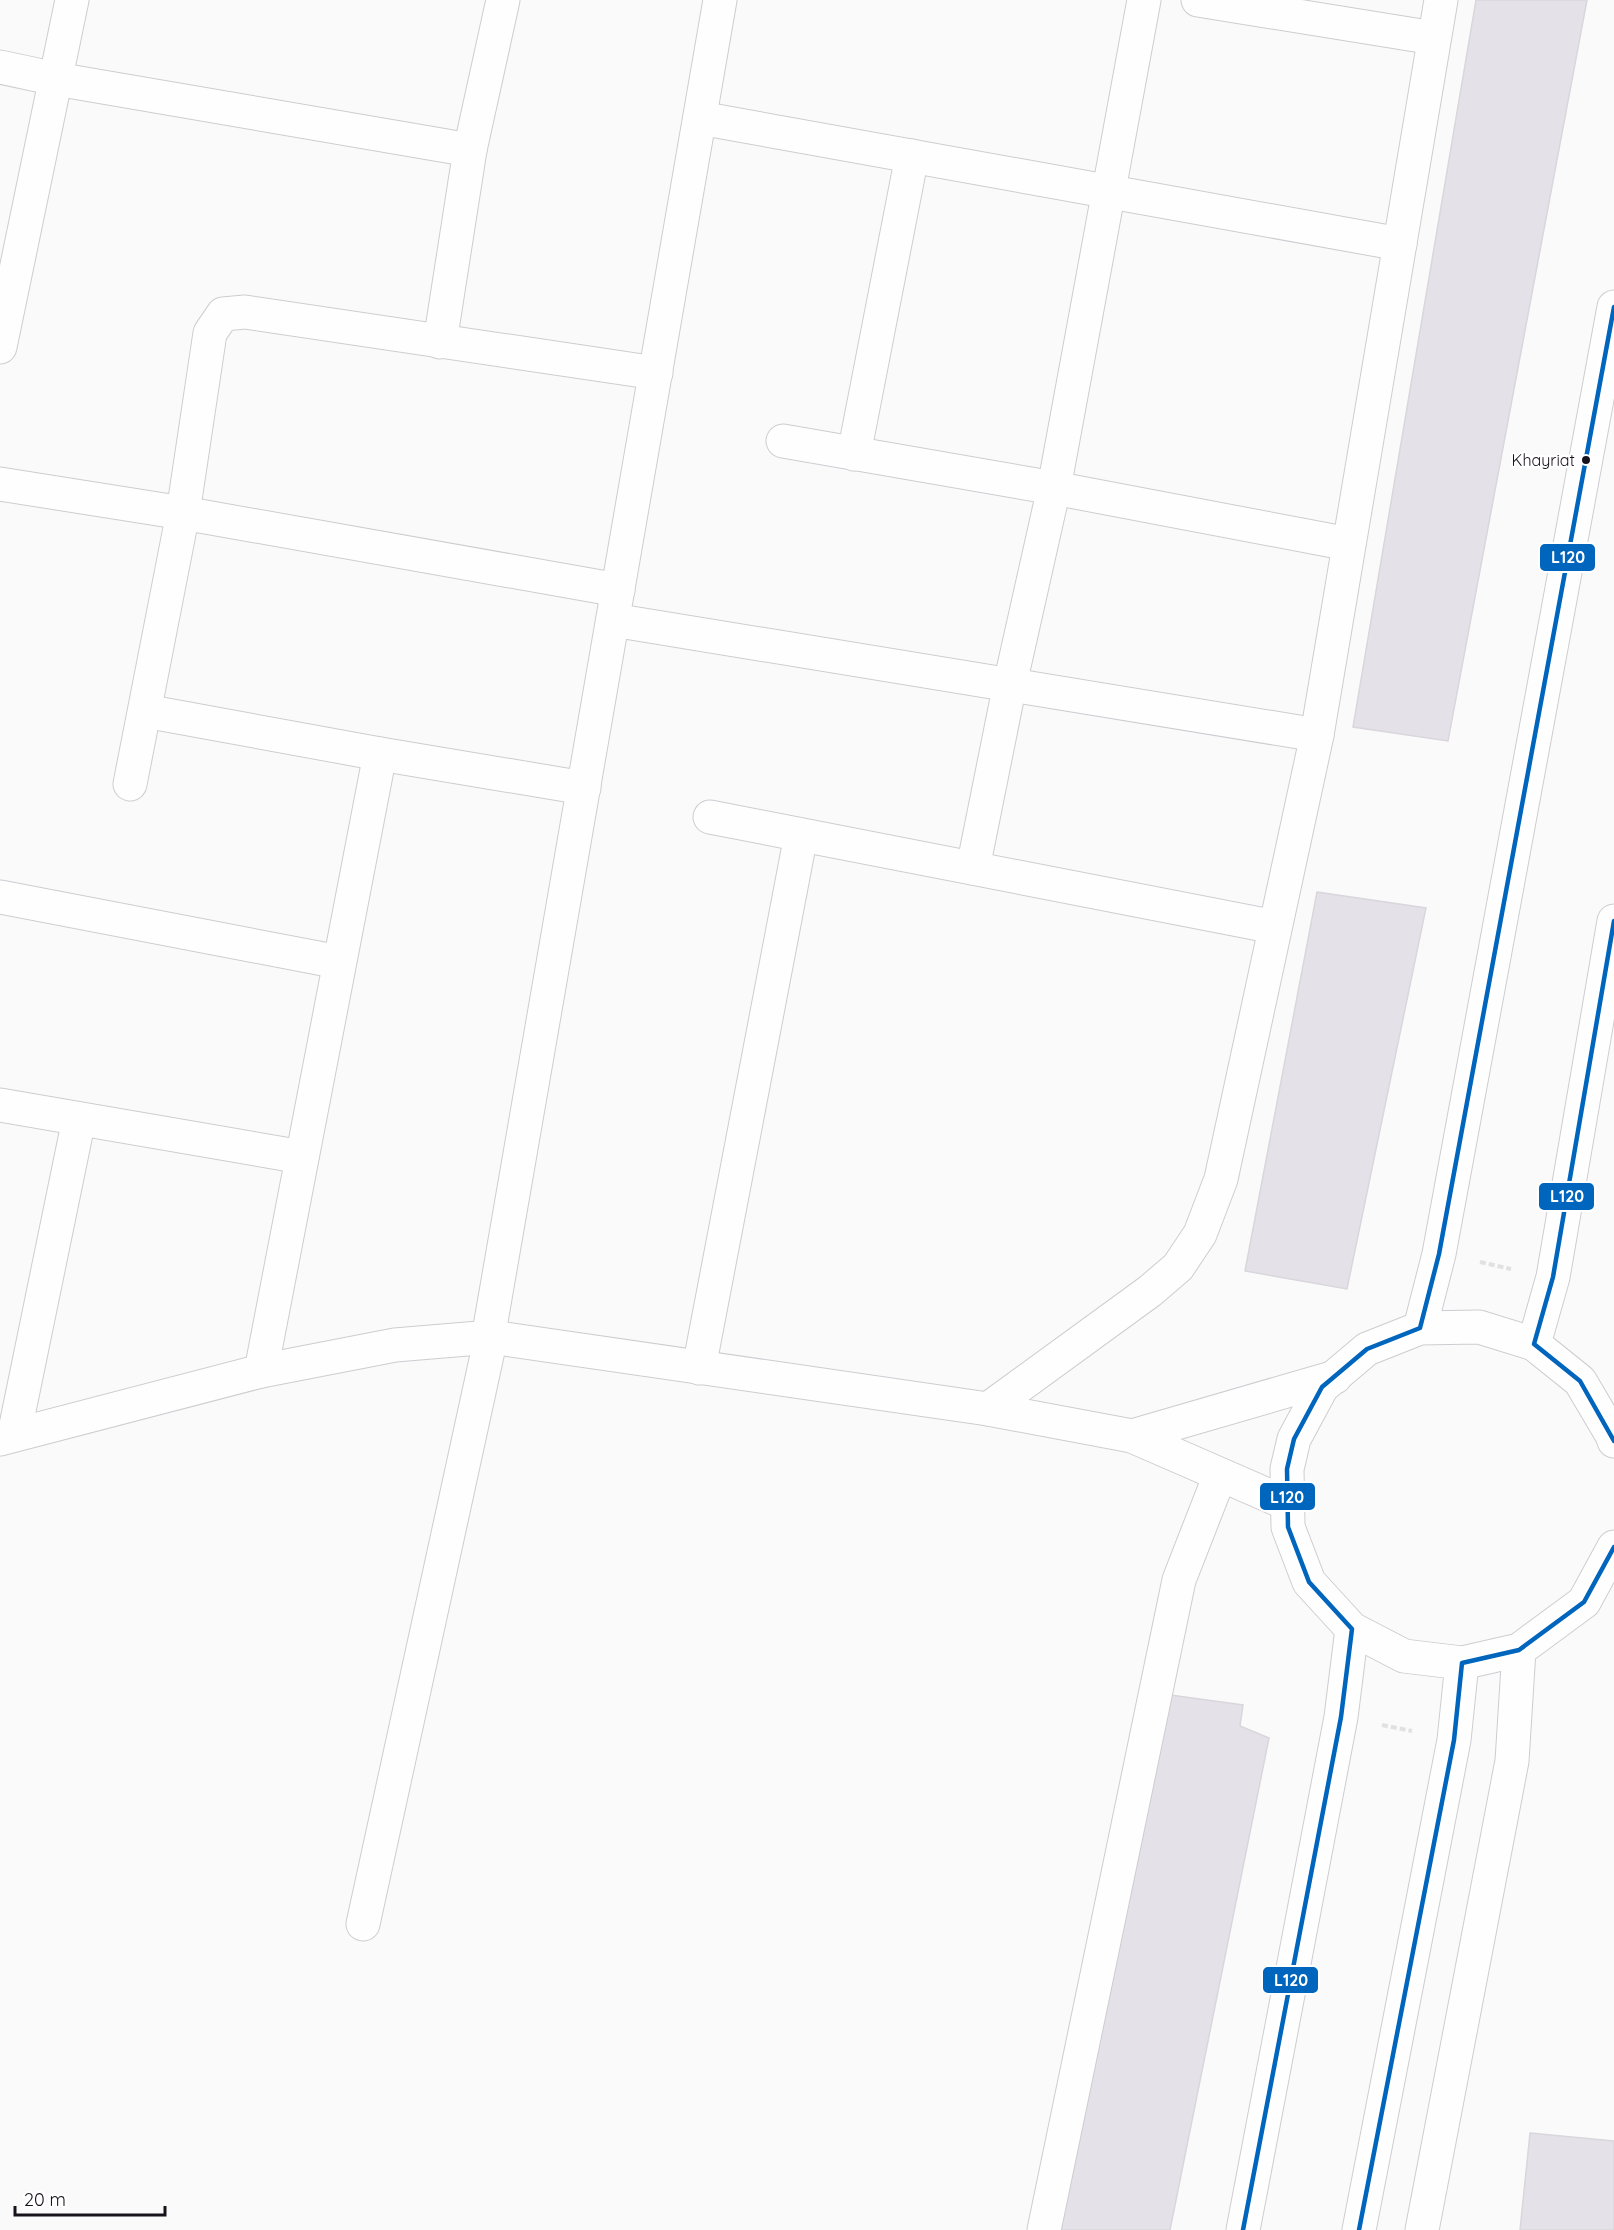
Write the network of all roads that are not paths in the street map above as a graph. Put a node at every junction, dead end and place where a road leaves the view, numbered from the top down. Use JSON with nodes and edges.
{"nodes":[{"id":1,"x":72,"y":0,"type":"edge"},
{"id":2,"x":503,"y":0,"type":"edge"},
{"id":3,"x":720,"y":0,"type":"edge"},
{"id":4,"x":1144,"y":0,"type":"edge"},
{"id":5,"x":1198,"y":0,"type":"edge"},
{"id":6,"x":1441,"y":0,"type":"edge"},
{"id":7,"x":1434,"y":38,"type":"junction"},
{"id":8,"x":0,"y":67,"type":"edge"},
{"id":9,"x":56,"y":79,"type":"junction"},
{"id":10,"x":700,"y":118,"type":"junction"},
{"id":11,"x":470,"y":150,"type":"junction"},
{"id":12,"x":912,"y":156,"type":"junction"},
{"id":13,"x":1109,"y":191,"type":"junction"},
{"id":14,"x":1400,"y":244,"type":"junction"},
{"id":15,"x":1614,"y":307,"type":"edge"},
{"id":16,"x":440,"y":342,"type":"junction"},
{"id":17,"x":0,"y":347,"type":"edge"},
{"id":18,"x":656,"y":374,"type":"junction"},
{"id":19,"x":783,"y":441,"type":"dead end"},
{"id":20,"x":854,"y":454,"type":"junction"},
{"id":21,"x":0,"y":484,"type":"edge"},
{"id":22,"x":1054,"y":488,"type":"junction"},
{"id":23,"x":183,"y":513,"type":"junction"},
{"id":24,"x":1349,"y":544,"type":"junction"},
{"id":25,"x":616,"y":605,"type":"junction"},
{"id":26,"x":1010,"y":684,"type":"junction"},
{"id":27,"x":145,"y":711,"type":"junction"},
{"id":28,"x":1317,"y":735,"type":"junction"},
{"id":29,"x":380,"y":754,"type":"junction"},
{"id":30,"x":130,"y":784,"type":"dead end"},
{"id":31,"x":584,"y":788,"type":"junction"},
{"id":32,"x":710,"y":817,"type":"dead end"},
{"id":33,"x":801,"y":835,"type":"junction"},
{"id":34,"x":973,"y":868,"type":"junction"},
{"id":35,"x":0,"y":897,"type":"edge"},
{"id":36,"x":1614,"y":921,"type":"edge"},
{"id":37,"x":1275,"y":927,"type":"junction"},
{"id":38,"x":339,"y":962,"type":"junction"},
{"id":39,"x":0,"y":1105,"type":"edge"},
{"id":40,"x":79,"y":1119,"type":"junction"},
{"id":41,"x":302,"y":1157,"type":"junction"},
{"id":42,"x":1420,"y":1328,"type":"junction"},
{"id":43,"x":491,"y":1337,"type":"junction"},
{"id":44,"x":1534,"y":1344,"type":"junction"},
{"id":45,"x":699,"y":1368,"type":"junction"},
{"id":46,"x":261,"y":1371,"type":"junction"},
{"id":47,"x":1335,"y":1377,"type":"junction"},
{"id":48,"x":988,"y":1409,"type":"junction"},
{"id":49,"x":1132,"y":1436,"type":"junction"},
{"id":50,"x":7,"y":1437,"type":"edge"},
{"id":51,"x":1614,"y":1441,"type":"edge"},
{"id":52,"x":1220,"y":1474,"type":"junction"},
{"id":53,"x":1288,"y":1504,"type":"junction"},
{"id":54,"x":1614,"y":1547,"type":"edge"},
{"id":55,"x":1352,"y":1629,"type":"junction"},
{"id":56,"x":1519,"y":1650,"type":"junction"},
{"id":57,"x":1462,"y":1663,"type":"junction"},
{"id":58,"x":363,"y":1924,"type":"dead end"},
{"id":59,"x":1044,"y":2230,"type":"edge"},
{"id":60,"x":1244,"y":2230,"type":"edge"},
{"id":61,"x":1359,"y":2230,"type":"edge"},
{"id":62,"x":1422,"y":2230,"type":"edge"}],
"edges":[{"from":1,"to":9,"type":"street"},
{"from":2,"to":11,"type":"street"},
{"from":3,"to":10,"type":"street"},
{"from":4,"to":13,"type":"street"},
{"from":5,"to":7,"type":"street"},
{"from":6,"to":7,"type":"street"},
{"from":7,"to":14,"type":"street"},
{"from":8,"to":9,"type":"street"},
{"from":9,"to":11,"type":"street"},
{"from":9,"to":17,"type":"street"},
{"from":10,"to":12,"type":"street"},
{"from":10,"to":18,"type":"street"},
{"from":11,"to":16,"type":"street"},
{"from":12,"to":13,"type":"street"},
{"from":12,"to":20,"type":"street"},
{"from":13,"to":14,"type":"street"},
{"from":13,"to":22,"type":"street"},
{"from":14,"to":24,"type":"street"},
{"from":15,"to":42,"type":"street"},
{"from":16,"to":18,"type":"street"},
{"from":16,"to":23,"type":"street"},
{"from":18,"to":25,"type":"street"},
{"from":19,"to":20,"type":"street"},
{"from":20,"to":22,"type":"street"},
{"from":21,"to":23,"type":"street"},
{"from":22,"to":24,"type":"street"},
{"from":22,"to":26,"type":"street"},
{"from":23,"to":25,"type":"street"},
{"from":23,"to":27,"type":"street"},
{"from":24,"to":28,"type":"street"},
{"from":25,"to":26,"type":"street"},
{"from":25,"to":31,"type":"street"},
{"from":26,"to":28,"type":"street"},
{"from":26,"to":34,"type":"street"},
{"from":27,"to":29,"type":"street"},
{"from":27,"to":30,"type":"street"},
{"from":28,"to":37,"type":"street"},
{"from":29,"to":31,"type":"street"},
{"from":29,"to":38,"type":"street"},
{"from":31,"to":43,"type":"street"},
{"from":32,"to":33,"type":"street"},
{"from":33,"to":34,"type":"street"},
{"from":33,"to":45,"type":"street"},
{"from":34,"to":37,"type":"street"},
{"from":35,"to":38,"type":"street"},
{"from":36,"to":44,"type":"street"},
{"from":37,"to":48,"type":"street"},
{"from":38,"to":41,"type":"street"},
{"from":39,"to":40,"type":"street"},
{"from":40,"to":41,"type":"street"},
{"from":40,"to":50,"type":"street"},
{"from":41,"to":46,"type":"street"},
{"from":42,"to":44,"type":"street"},
{"from":42,"to":47,"type":"street"},
{"from":43,"to":45,"type":"street"},
{"from":43,"to":46,"type":"street"},
{"from":43,"to":58,"type":"street"},
{"from":44,"to":51,"type":"street"},
{"from":45,"to":48,"type":"street"},
{"from":46,"to":50,"type":"street"},
{"from":47,"to":49,"type":"street"},
{"from":47,"to":53,"type":"street"},
{"from":48,"to":49,"type":"street"},
{"from":49,"to":52,"type":"street"},
{"from":52,"to":53,"type":"street"},
{"from":52,"to":59,"type":"street"},
{"from":53,"to":55,"type":"street"},
{"from":54,"to":56,"type":"street"},
{"from":55,"to":57,"type":"street"},
{"from":55,"to":60,"type":"street"},
{"from":56,"to":57,"type":"street"},
{"from":56,"to":62,"type":"street"},
{"from":57,"to":61,"type":"street"}]}
